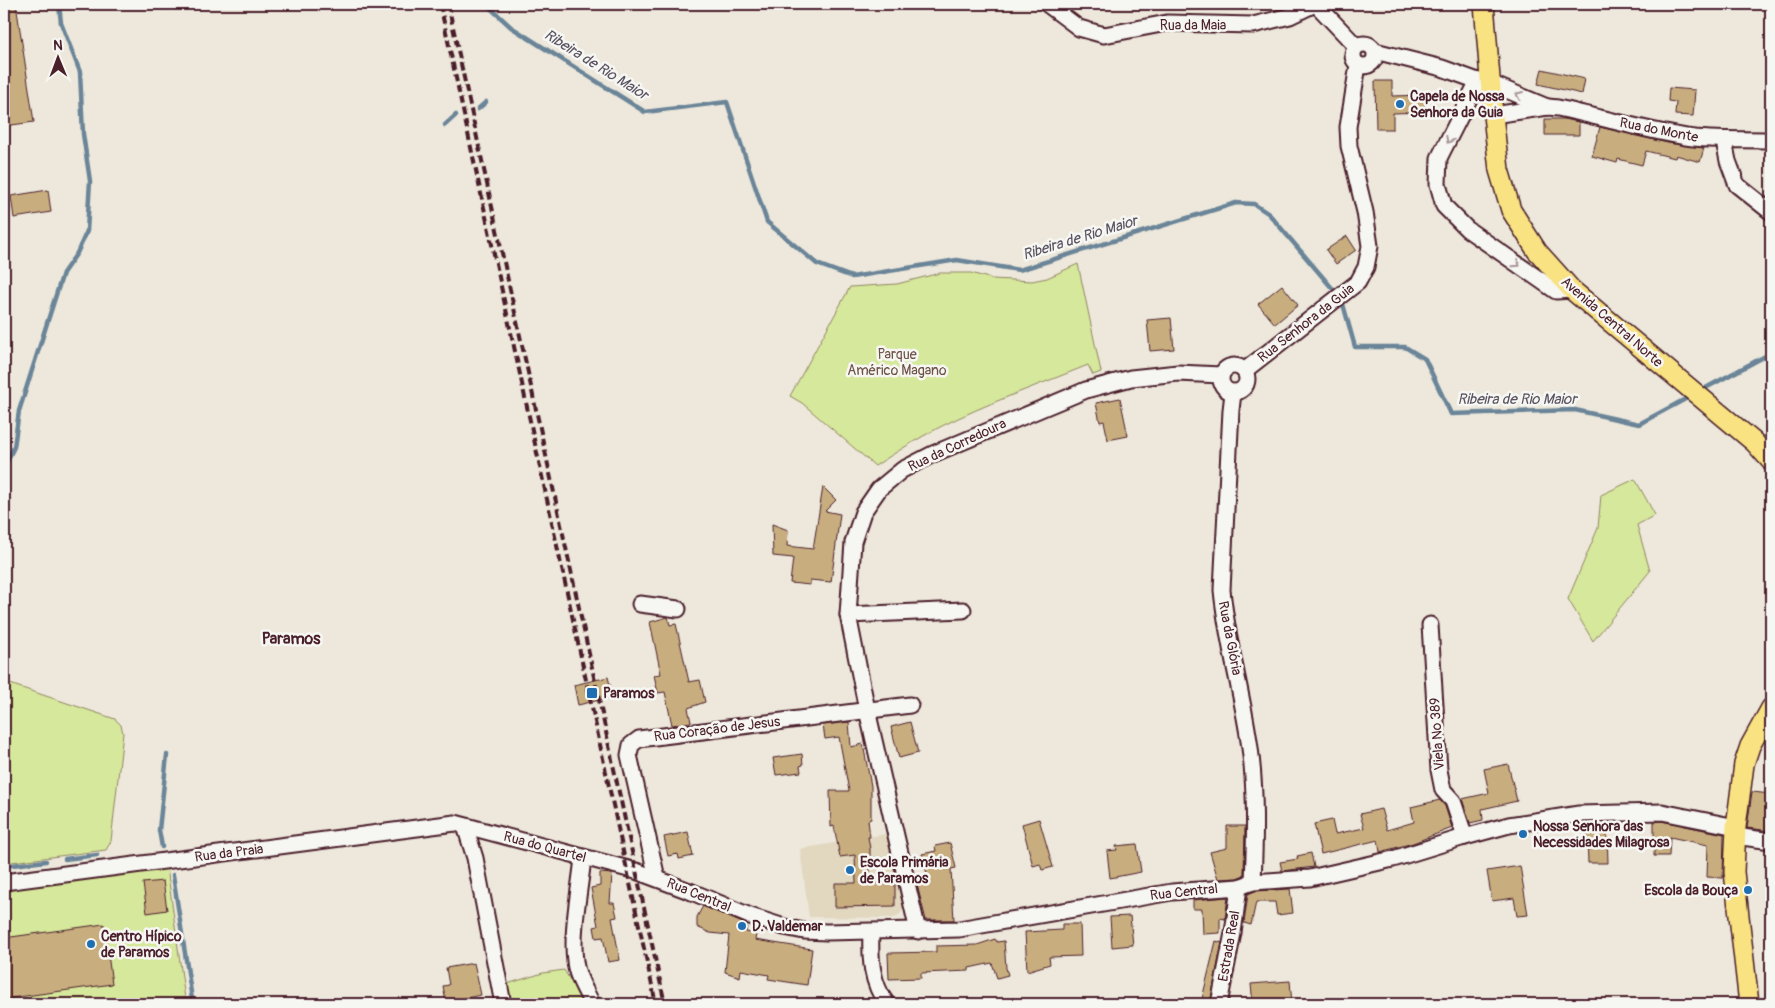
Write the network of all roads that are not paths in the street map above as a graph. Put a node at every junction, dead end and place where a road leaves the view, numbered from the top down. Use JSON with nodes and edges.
{"nodes":[{"id":1,"x":1047,"y":4,"type":"edge"},
{"id":2,"x":1316,"y":4,"type":"edge"},
{"id":3,"x":1484,"y":4,"type":"edge"},
{"id":4,"x":1356,"y":46,"type":"junction"},
{"id":5,"x":1375,"y":51,"type":"junction"},
{"id":6,"x":1358,"y":65,"type":"junction"},
{"id":7,"x":1484,"y":82,"type":"junction"},
{"id":8,"x":1548,"y":107,"type":"junction"},
{"id":9,"x":1493,"y":115,"type":"junction"},
{"id":10,"x":1771,"y":140,"type":"edge"},
{"id":11,"x":1724,"y":141,"type":"junction"},
{"id":12,"x":1771,"y":212,"type":"edge"},
{"id":13,"x":1572,"y":290,"type":"junction"},
{"id":14,"x":1244,"y":371,"type":"junction"},
{"id":15,"x":1220,"y":375,"type":"junction"},
{"id":16,"x":1234,"y":393,"type":"junction"},
{"id":17,"x":1771,"y":461,"type":"edge"},
{"id":18,"x":640,"y":604,"type":"dead end"},
{"id":19,"x":678,"y":609,"type":"dead end"},
{"id":20,"x":964,"y":610,"type":"dead end"},
{"id":21,"x":848,"y":614,"type":"junction"},
{"id":22,"x":1430,"y":625,"type":"dead end"},
{"id":23,"x":910,"y":704,"type":"dead end"},
{"id":24,"x":1771,"y":708,"type":"edge"},
{"id":25,"x":867,"y":710,"type":"junction"},
{"id":26,"x":460,"y":824,"type":"junction"},
{"id":27,"x":1735,"y":832,"type":"junction"},
{"id":28,"x":494,"y":834,"type":"junction"},
{"id":29,"x":1465,"y":837,"type":"junction"},
{"id":30,"x":1771,"y":841,"type":"edge"},
{"id":31,"x":475,"y":858,"type":"junction"},
{"id":32,"x":584,"y":858,"type":"junction"},
{"id":33,"x":636,"y":871,"type":"joint"},
{"id":34,"x":657,"y":878,"type":"junction"},
{"id":35,"x":4,"y":882,"type":"edge"},
{"id":36,"x":1246,"y":884,"type":"junction"},
{"id":37,"x":918,"y":931,"type":"junction"},
{"id":38,"x":871,"y":932,"type":"junction"},
{"id":39,"x":503,"y":1004,"type":"edge"},
{"id":40,"x":592,"y":1004,"type":"edge"},
{"id":41,"x":887,"y":1004,"type":"edge"},
{"id":42,"x":1219,"y":1004,"type":"edge"},
{"id":43,"x":1749,"y":1004,"type":"edge"}],
"edges":[{"from":1,"to":2,"type":"street","name":"Rua da Maia"},
{"from":2,"to":4,"type":"street"},
{"from":3,"to":7,"type":"main road","name":"Avenida Central Norte"},
{"from":4,"to":5,"type":"street"},
{"from":4,"to":6,"type":"street"},
{"from":5,"to":6,"type":"street"},
{"from":5,"to":7,"type":"street"},
{"from":6,"to":14,"type":"street","name":"Rua Senhora da Guia"},
{"from":8,"to":7,"type":"street","name":"Rua do Monte","one_way":true},
{"from":7,"to":9,"type":"main road","name":"Avenida Central Norte"},
{"from":7,"to":13,"type":"street","one_way":true},
{"from":8,"to":9,"type":"street","name":"Rua do Monte"},
{"from":8,"to":11,"type":"street","name":"Rua do Monte"},
{"from":9,"to":13,"type":"main road","name":"Avenida Central Norte"},
{"from":10,"to":11,"type":"street","name":"Rua do Monte"},
{"from":11,"to":12,"type":"street"},
{"from":13,"to":17,"type":"main road","name":"Avenida Central Norte"},
{"from":14,"to":15,"type":"street"},
{"from":14,"to":16,"type":"street"},
{"from":15,"to":16,"type":"street"},
{"from":15,"to":21,"type":"street","name":"Rua da Corredoura"},
{"from":16,"to":36,"type":"street","name":"Rua da Glória"},
{"from":18,"to":19,"type":"street"},
{"from":20,"to":21,"type":"street"},
{"from":21,"to":25,"type":"street","name":"Rua da Corredoura"},
{"from":22,"to":29,"type":"street","name":"Viela Nº 389"},
{"from":23,"to":25,"type":"street","name":"Rua Coração de Jesus"},
{"from":24,"to":27,"type":"main road"},
{"from":25,"to":34,"type":"street","name":"Rua Coração de Jesus"},
{"from":25,"to":37,"type":"street","name":"Rua da Corredoura"},
{"from":26,"to":28,"type":"street","name":"Rua do Quartel"},
{"from":26,"to":31,"type":"street"},
{"from":26,"to":35,"type":"street","name":"Rua da Praia"},
{"from":27,"to":29,"type":"street","name":"Rua Central"},
{"from":27,"to":30,"type":"street","name":"Rua Central"},
{"from":27,"to":43,"type":"main road"},
{"from":28,"to":31,"type":"street"},
{"from":28,"to":32,"type":"street","name":"Rua do Quartel"},
{"from":29,"to":36,"type":"street","name":"Rua Central"},
{"from":31,"to":39,"type":"street"},
{"from":32,"to":33,"type":"street","name":"Rua do Quartel"},
{"from":32,"to":40,"type":"street"},
{"from":33,"to":34,"type":"street","name":"Rua Central"},
{"from":34,"to":38,"type":"street","name":"Rua Central"},
{"from":36,"to":37,"type":"street","name":"Rua Central"},
{"from":36,"to":42,"type":"street","name":"Estrada Real"},
{"from":37,"to":38,"type":"street","name":"Rua Central"},
{"from":38,"to":41,"type":"street"}]}
